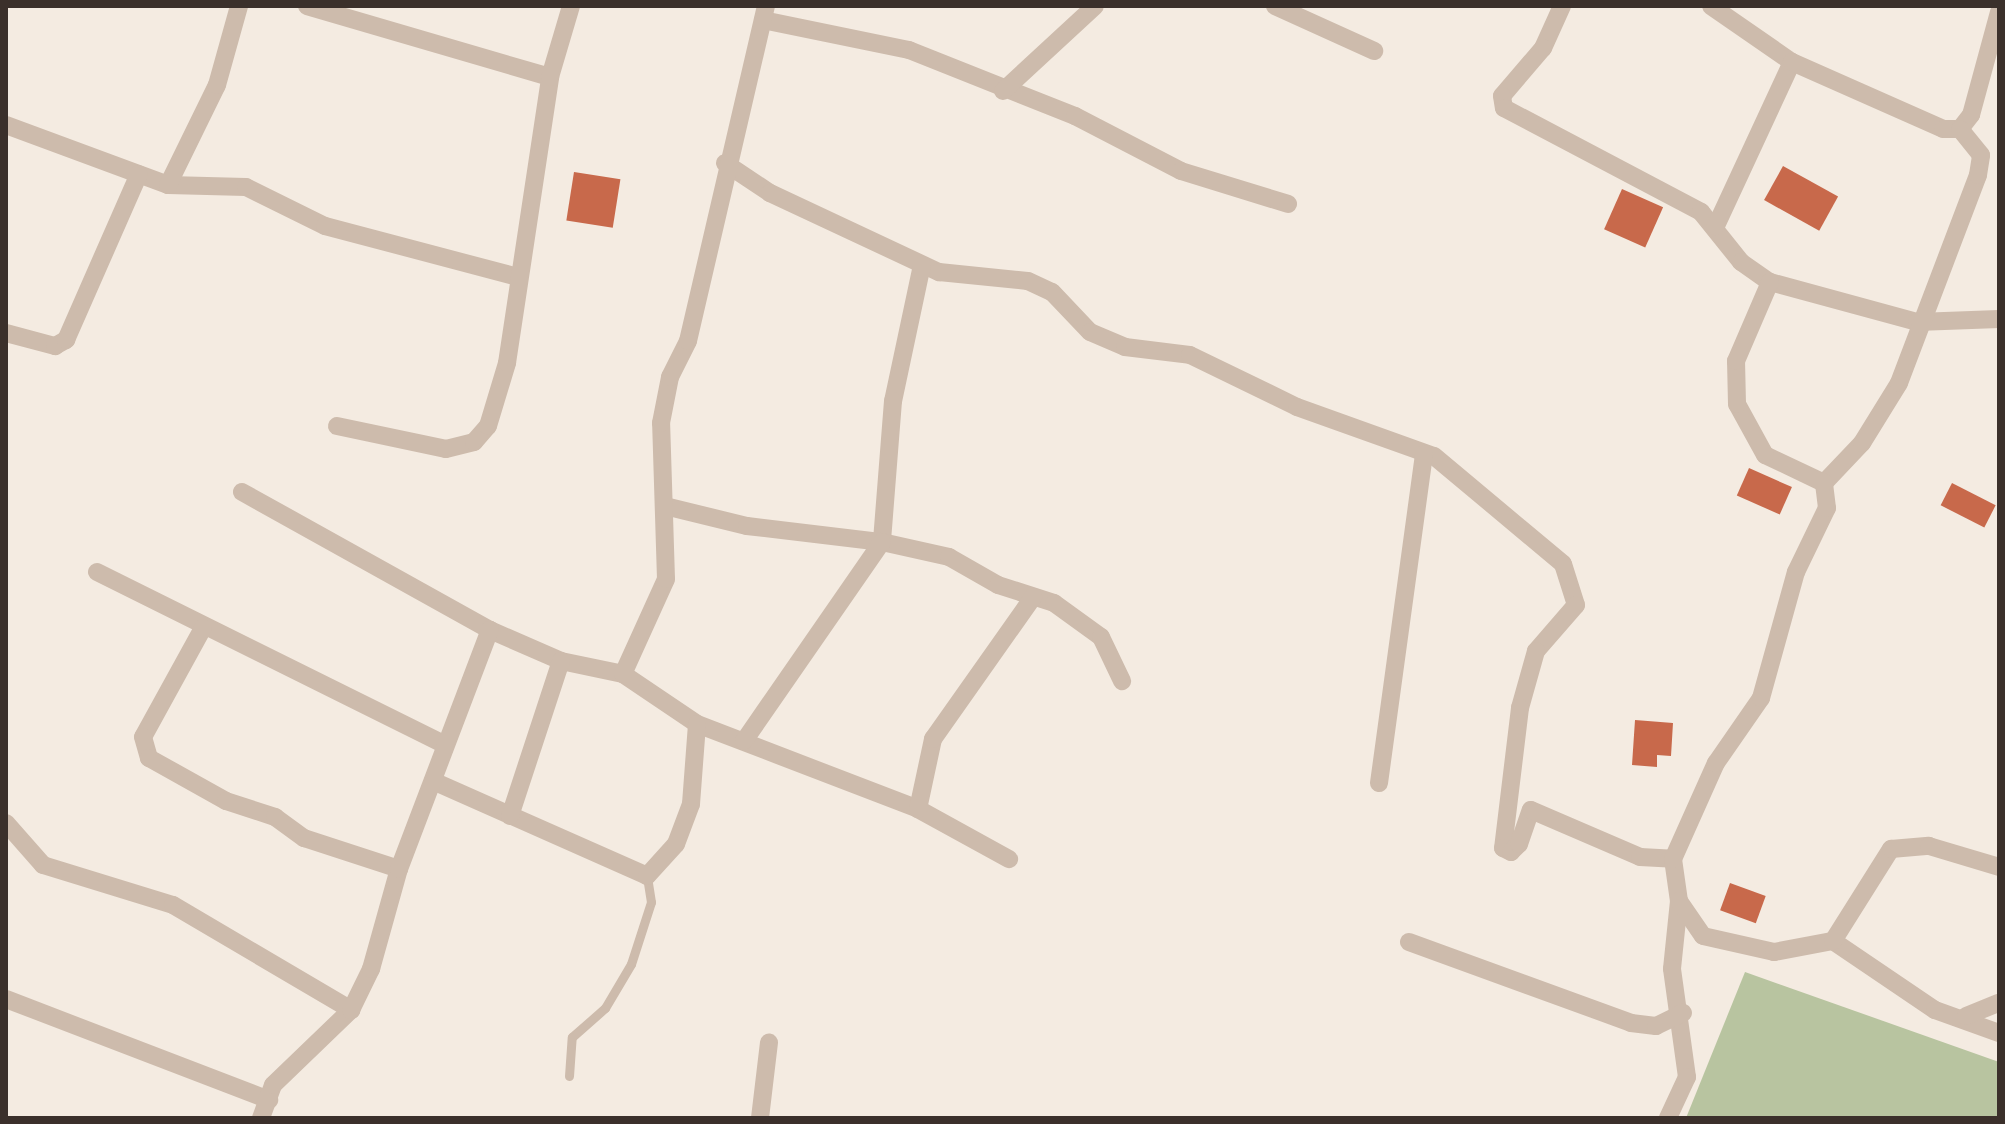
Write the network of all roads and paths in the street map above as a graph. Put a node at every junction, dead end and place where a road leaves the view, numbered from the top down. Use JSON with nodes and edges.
{"nodes":[{"id":1,"x":239,"y":6,"type":"edge"},
{"id":2,"x":307,"y":6,"type":"edge"},
{"id":3,"x":571,"y":6,"type":"edge"},
{"id":4,"x":1095,"y":6,"type":"edge"},
{"id":5,"x":1275,"y":6,"type":"edge"},
{"id":6,"x":1562,"y":6,"type":"edge"},
{"id":7,"x":1711,"y":6,"type":"edge"},
{"id":8,"x":1999,"y":12,"type":"edge"},
{"id":9,"x":764,"y":13,"type":"edge"},
{"id":10,"x":1374,"y":51,"type":"dead end"},
{"id":11,"x":1792,"y":62,"type":"junction"},
{"id":12,"x":550,"y":77,"type":"junction"},
{"id":13,"x":1003,"y":91,"type":"junction"},
{"id":14,"x":6,"y":125,"type":"edge"},
{"id":15,"x":1960,"y":129,"type":"junction"},
{"id":16,"x":725,"y":163,"type":"junction"},
{"id":17,"x":139,"y":174,"type":"junction"},
{"id":18,"x":168,"y":185,"type":"junction"},
{"id":19,"x":1288,"y":204,"type":"dead end"},
{"id":20,"x":1716,"y":226,"type":"junction"},
{"id":21,"x":922,"y":265,"type":"junction"},
{"id":22,"x":518,"y":277,"type":"junction"},
{"id":23,"x":1770,"y":282,"type":"junction"},
{"id":24,"x":1999,"y":319,"type":"edge"},
{"id":25,"x":1917,"y":322,"type":"junction"},
{"id":26,"x":6,"y":333,"type":"edge"},
{"id":27,"x":337,"y":426,"type":"dead end"},
{"id":28,"x":1424,"y":454,"type":"junction"},
{"id":29,"x":1824,"y":483,"type":"junction"},
{"id":30,"x":242,"y":492,"type":"dead end"},
{"id":31,"x":669,"y":507,"type":"junction"},
{"id":32,"x":882,"y":542,"type":"junction"},
{"id":33,"x":97,"y":572,"type":"dead end"},
{"id":34,"x":1033,"y":597,"type":"junction"},
{"id":35,"x":203,"y":628,"type":"junction"},
{"id":36,"x":490,"y":630,"type":"junction"},
{"id":37,"x":561,"y":661,"type":"junction"},
{"id":38,"x":623,"y":674,"type":"junction"},
{"id":39,"x":1122,"y":681,"type":"dead end"},
{"id":40,"x":697,"y":724,"type":"junction"},
{"id":41,"x":744,"y":741,"type":"junction"},
{"id":42,"x":443,"y":744,"type":"junction"},
{"id":43,"x":433,"y":781,"type":"junction"},
{"id":44,"x":1379,"y":783,"type":"dead end"},
{"id":45,"x":918,"y":809,"type":"junction"},
{"id":46,"x":510,"y":816,"type":"junction"},
{"id":47,"x":6,"y":823,"type":"edge"},
{"id":48,"x":1009,"y":859,"type":"dead end"},
{"id":49,"x":1673,"y":859,"type":"junction"},
{"id":50,"x":1999,"y":867,"type":"edge"},
{"id":51,"x":399,"y":869,"type":"junction"},
{"id":52,"x":647,"y":876,"type":"junction"},
{"id":53,"x":1679,"y":901,"type":"junction"},
{"id":54,"x":1833,"y":941,"type":"junction"},
{"id":55,"x":1409,"y":942,"type":"dead end"},
{"id":56,"x":6,"y":999,"type":"edge"},
{"id":57,"x":1999,"y":1003,"type":"edge"},
{"id":58,"x":351,"y":1010,"type":"junction"},
{"id":59,"x":1683,"y":1013,"type":"junction"},
{"id":60,"x":1966,"y":1016,"type":"junction"},
{"id":61,"x":1999,"y":1033,"type":"edge"},
{"id":62,"x":769,"y":1043,"type":"dead end"},
{"id":63,"x":569,"y":1076,"type":"dead end"},
{"id":64,"x":269,"y":1100,"type":"junction"},
{"id":65,"x":261,"y":1118,"type":"edge"},
{"id":66,"x":760,"y":1118,"type":"edge"},
{"id":67,"x":1668,"y":1118,"type":"edge"}],
"edges":[{"from":1,"to":18,"type":"street"},
{"from":2,"to":12,"type":"street"},
{"from":3,"to":12,"type":"street"},
{"from":4,"to":13,"type":"street"},
{"from":5,"to":10,"type":"street"},
{"from":6,"to":20,"type":"street"},
{"from":7,"to":11,"type":"street"},
{"from":8,"to":15,"type":"street"},
{"from":9,"to":13,"type":"street"},
{"from":9,"to":16,"type":"street"},
{"from":11,"to":15,"type":"street"},
{"from":11,"to":20,"type":"street"},
{"from":12,"to":22,"type":"street"},
{"from":13,"to":19,"type":"street"},
{"from":14,"to":17,"type":"street"},
{"from":15,"to":25,"type":"street"},
{"from":16,"to":21,"type":"street"},
{"from":16,"to":31,"type":"street"},
{"from":17,"to":18,"type":"street"},
{"from":17,"to":26,"type":"street"},
{"from":18,"to":22,"type":"street"},
{"from":20,"to":23,"type":"street"},
{"from":21,"to":28,"type":"street"},
{"from":21,"to":32,"type":"street"},
{"from":22,"to":27,"type":"street"},
{"from":23,"to":25,"type":"street"},
{"from":23,"to":29,"type":"street"},
{"from":24,"to":25,"type":"street"},
{"from":25,"to":29,"type":"street"},
{"from":28,"to":44,"type":"street"},
{"from":28,"to":49,"type":"street"},
{"from":29,"to":49,"type":"street"},
{"from":30,"to":36,"type":"street"},
{"from":31,"to":32,"type":"street"},
{"from":31,"to":38,"type":"street"},
{"from":32,"to":34,"type":"street"},
{"from":32,"to":41,"type":"street"},
{"from":33,"to":35,"type":"street"},
{"from":34,"to":39,"type":"street"},
{"from":34,"to":45,"type":"street"},
{"from":35,"to":42,"type":"street"},
{"from":35,"to":51,"type":"street"},
{"from":36,"to":37,"type":"street"},
{"from":36,"to":42,"type":"street"},
{"from":37,"to":38,"type":"street"},
{"from":37,"to":46,"type":"street"},
{"from":38,"to":40,"type":"street"},
{"from":40,"to":41,"type":"street"},
{"from":40,"to":52,"type":"street"},
{"from":41,"to":45,"type":"street"},
{"from":42,"to":43,"type":"street"},
{"from":43,"to":46,"type":"street"},
{"from":43,"to":51,"type":"street"},
{"from":45,"to":48,"type":"street"},
{"from":46,"to":52,"type":"street"},
{"from":47,"to":58,"type":"street"},
{"from":49,"to":53,"type":"street"},
{"from":50,"to":54,"type":"street"},
{"from":51,"to":58,"type":"street"},
{"from":52,"to":63,"type":"lane"},
{"from":53,"to":54,"type":"street"},
{"from":53,"to":59,"type":"street"},
{"from":54,"to":60,"type":"street"},
{"from":55,"to":59,"type":"street"},
{"from":56,"to":64,"type":"street"},
{"from":57,"to":60,"type":"street"},
{"from":58,"to":64,"type":"street"},
{"from":59,"to":67,"type":"street"},
{"from":60,"to":61,"type":"street"},
{"from":62,"to":66,"type":"street"},
{"from":64,"to":65,"type":"street"}]}
